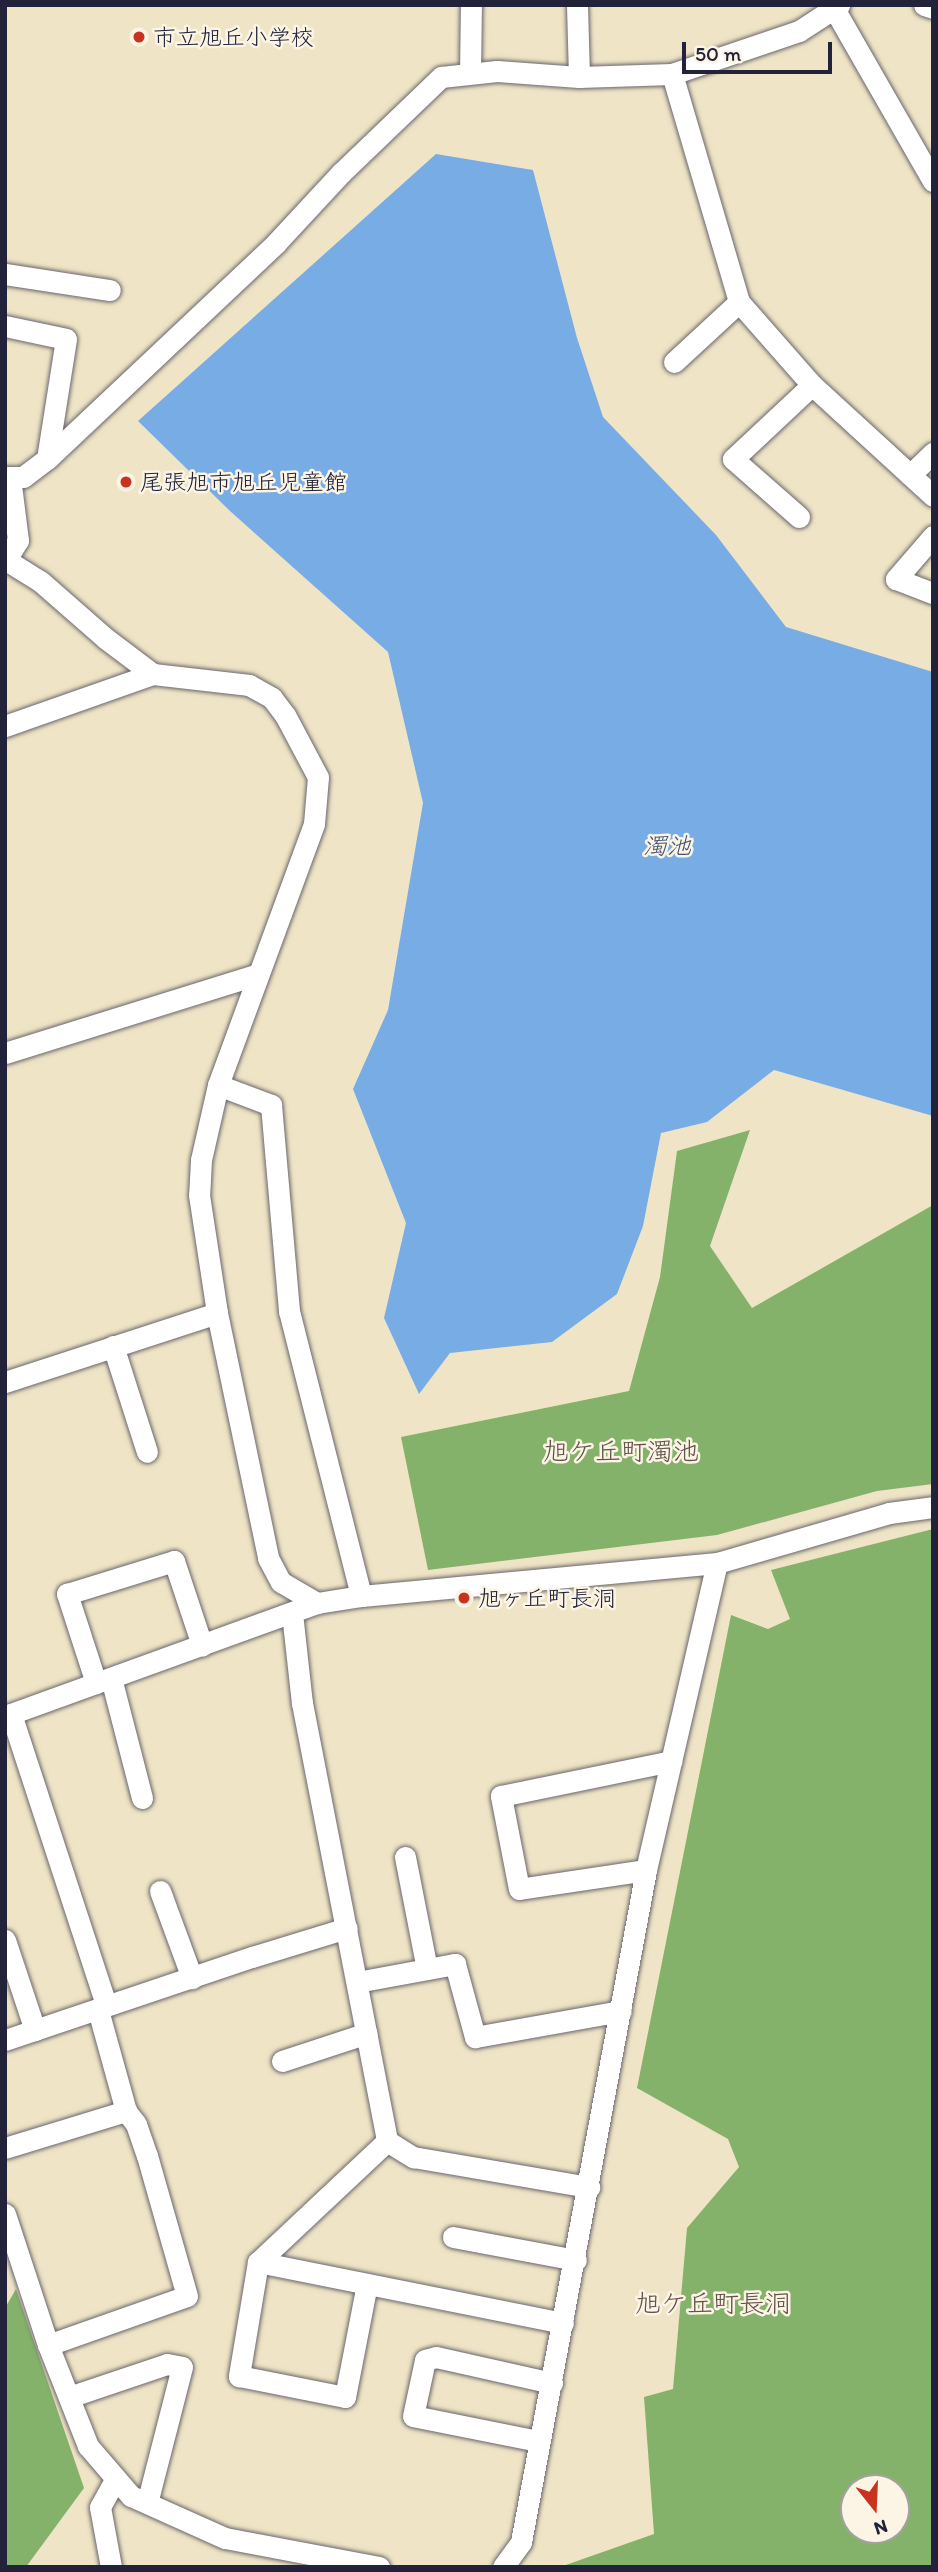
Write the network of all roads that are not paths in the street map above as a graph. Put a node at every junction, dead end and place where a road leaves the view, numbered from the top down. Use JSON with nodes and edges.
{"nodes":[{"id":1,"x":471,"y":5,"type":"edge"},
{"id":2,"x":577,"y":5,"type":"edge"},
{"id":3,"x":836,"y":6,"type":"edge"},
{"id":4,"x":470,"y":73,"type":"junction"},
{"id":5,"x":672,"y":74,"type":"junction"},
{"id":6,"x":579,"y":77,"type":"junction"},
{"id":7,"x":933,"y":181,"type":"edge"},
{"id":8,"x":5,"y":274,"type":"edge"},
{"id":9,"x":110,"y":290,"type":"dead end"},
{"id":10,"x":739,"y":302,"type":"junction"},
{"id":11,"x":5,"y":326,"type":"edge"},
{"id":12,"x":674,"y":362,"type":"dead end"},
{"id":13,"x":812,"y":385,"type":"junction"},
{"id":14,"x":933,"y":453,"type":"edge"},
{"id":15,"x":47,"y":459,"type":"junction"},
{"id":16,"x":910,"y":475,"type":"junction"},
{"id":17,"x":7,"y":477,"type":"edge"},
{"id":18,"x":933,"y":496,"type":"edge"},
{"id":19,"x":799,"y":517,"type":"dead end"},
{"id":20,"x":933,"y":536,"type":"edge"},
{"id":21,"x":933,"y":593,"type":"edge"},
{"id":22,"x":153,"y":674,"type":"junction"},
{"id":23,"x":5,"y":726,"type":"edge"},
{"id":24,"x":258,"y":974,"type":"junction"},
{"id":25,"x":5,"y":1054,"type":"edge"},
{"id":26,"x":218,"y":1085,"type":"junction"},
{"id":27,"x":217,"y":1313,"type":"junction"},
{"id":28,"x":113,"y":1346,"type":"junction"},
{"id":29,"x":5,"y":1382,"type":"edge"},
{"id":30,"x":147,"y":1452,"type":"dead end"},
{"id":31,"x":933,"y":1507,"type":"edge"},
{"id":32,"x":717,"y":1563,"type":"junction"},
{"id":33,"x":361,"y":1596,"type":"junction"},
{"id":34,"x":317,"y":1603,"type":"junction"},
{"id":35,"x":292,"y":1613,"type":"junction"},
{"id":36,"x":202,"y":1646,"type":"junction"},
{"id":37,"x":104,"y":1681,"type":"junction"},
{"id":38,"x":8,"y":1715,"type":"edge"},
{"id":39,"x":671,"y":1761,"type":"junction"},
{"id":40,"x":142,"y":1798,"type":"dead end"},
{"id":41,"x":405,"y":1857,"type":"dead end"},
{"id":42,"x":646,"y":1870,"type":"junction"},
{"id":43,"x":160,"y":1891,"type":"dead end"},
{"id":44,"x":347,"y":1928,"type":"junction"},
{"id":45,"x":5,"y":1940,"type":"edge"},
{"id":46,"x":427,"y":1969,"type":"junction"},
{"id":47,"x":192,"y":1978,"type":"junction"},
{"id":48,"x":357,"y":1982,"type":"junction"},
{"id":49,"x":102,"y":2007,"type":"junction"},
{"id":50,"x":621,"y":2011,"type":"junction"},
{"id":51,"x":35,"y":2030,"type":"junction"},
{"id":52,"x":367,"y":2033,"type":"junction"},
{"id":53,"x":5,"y":2040,"type":"edge"},
{"id":54,"x":282,"y":2061,"type":"dead end"},
{"id":55,"x":126,"y":2111,"type":"junction"},
{"id":56,"x":387,"y":2141,"type":"junction"},
{"id":57,"x":5,"y":2148,"type":"edge"},
{"id":58,"x":589,"y":2188,"type":"junction"},
{"id":59,"x":5,"y":2214,"type":"edge"},
{"id":60,"x":453,"y":2237,"type":"dead end"},
{"id":61,"x":576,"y":2260,"type":"junction"},
{"id":62,"x":258,"y":2262,"type":"junction"},
{"id":63,"x":14,"y":2268,"type":"edge"},
{"id":64,"x":367,"y":2284,"type":"junction"},
{"id":65,"x":564,"y":2323,"type":"junction"},
{"id":66,"x":48,"y":2345,"type":"junction"},
{"id":67,"x":552,"y":2384,"type":"junction"},
{"id":68,"x":69,"y":2397,"type":"junction"},
{"id":69,"x":538,"y":2441,"type":"junction"},
{"id":70,"x":115,"y":2480,"type":"junction"},
{"id":71,"x":147,"y":2503,"type":"junction"},
{"id":72,"x":343,"y":2563,"type":"edge"},
{"id":73,"x":111,"y":2567,"type":"edge"},
{"id":74,"x":379,"y":2567,"type":"edge"},
{"id":75,"x":503,"y":2567,"type":"edge"}],
"edges":[{"from":1,"to":4,"type":"street"},
{"from":2,"to":6,"type":"street"},
{"from":3,"to":5,"type":"street"},
{"from":3,"to":7,"type":"street"},
{"from":4,"to":6,"type":"street"},
{"from":4,"to":15,"type":"street"},
{"from":5,"to":6,"type":"street"},
{"from":5,"to":10,"type":"street"},
{"from":8,"to":9,"type":"street"},
{"from":10,"to":12,"type":"street"},
{"from":10,"to":13,"type":"street"},
{"from":11,"to":15,"type":"street"},
{"from":13,"to":16,"type":"street"},
{"from":13,"to":19,"type":"street"},
{"from":14,"to":16,"type":"street"},
{"from":15,"to":17,"type":"street"},
{"from":16,"to":18,"type":"street"},
{"from":17,"to":22,"type":"street"},
{"from":20,"to":21,"type":"street"},
{"from":22,"to":23,"type":"street"},
{"from":22,"to":24,"type":"street"},
{"from":24,"to":25,"type":"street"},
{"from":24,"to":26,"type":"street"},
{"from":26,"to":27,"type":"street"},
{"from":26,"to":33,"type":"street"},
{"from":27,"to":28,"type":"street"},
{"from":27,"to":34,"type":"street"},
{"from":28,"to":29,"type":"street"},
{"from":28,"to":30,"type":"street"},
{"from":31,"to":32,"type":"street"},
{"from":32,"to":33,"type":"street"},
{"from":32,"to":39,"type":"street"},
{"from":33,"to":34,"type":"street"},
{"from":34,"to":35,"type":"street"},
{"from":35,"to":36,"type":"street"},
{"from":35,"to":44,"type":"street"},
{"from":36,"to":37,"type":"street"},
{"from":36,"to":37,"type":"street"},
{"from":37,"to":38,"type":"street"},
{"from":37,"to":40,"type":"street"},
{"from":38,"to":49,"type":"street"},
{"from":39,"to":42,"type":"street"},
{"from":39,"to":42,"type":"street"},
{"from":41,"to":46,"type":"street"},
{"from":42,"to":50,"type":"street"},
{"from":43,"to":47,"type":"street"},
{"from":44,"to":47,"type":"street"},
{"from":44,"to":48,"type":"street"},
{"from":45,"to":51,"type":"street"},
{"from":46,"to":48,"type":"street"},
{"from":46,"to":50,"type":"street"},
{"from":47,"to":49,"type":"street"},
{"from":48,"to":52,"type":"street"},
{"from":49,"to":51,"type":"street"},
{"from":49,"to":55,"type":"street"},
{"from":50,"to":58,"type":"street"},
{"from":51,"to":53,"type":"street"},
{"from":52,"to":54,"type":"street"},
{"from":52,"to":56,"type":"street"},
{"from":55,"to":57,"type":"street"},
{"from":55,"to":66,"type":"street"},
{"from":56,"to":58,"type":"street"},
{"from":56,"to":62,"type":"street"},
{"from":58,"to":61,"type":"street"},
{"from":59,"to":63,"type":"street"},
{"from":60,"to":61,"type":"street"},
{"from":61,"to":65,"type":"street"},
{"from":62,"to":64,"type":"street"},
{"from":62,"to":64,"type":"street"},
{"from":63,"to":66,"type":"street"},
{"from":64,"to":65,"type":"street"},
{"from":65,"to":67,"type":"street"},
{"from":66,"to":68,"type":"street"},
{"from":67,"to":69,"type":"street"},
{"from":67,"to":69,"type":"street"},
{"from":68,"to":70,"type":"street"},
{"from":68,"to":71,"type":"street"},
{"from":69,"to":75,"type":"street"},
{"from":70,"to":71,"type":"street"},
{"from":70,"to":73,"type":"street"},
{"from":71,"to":72,"type":"street"},
{"from":72,"to":74,"type":"street"}]}
